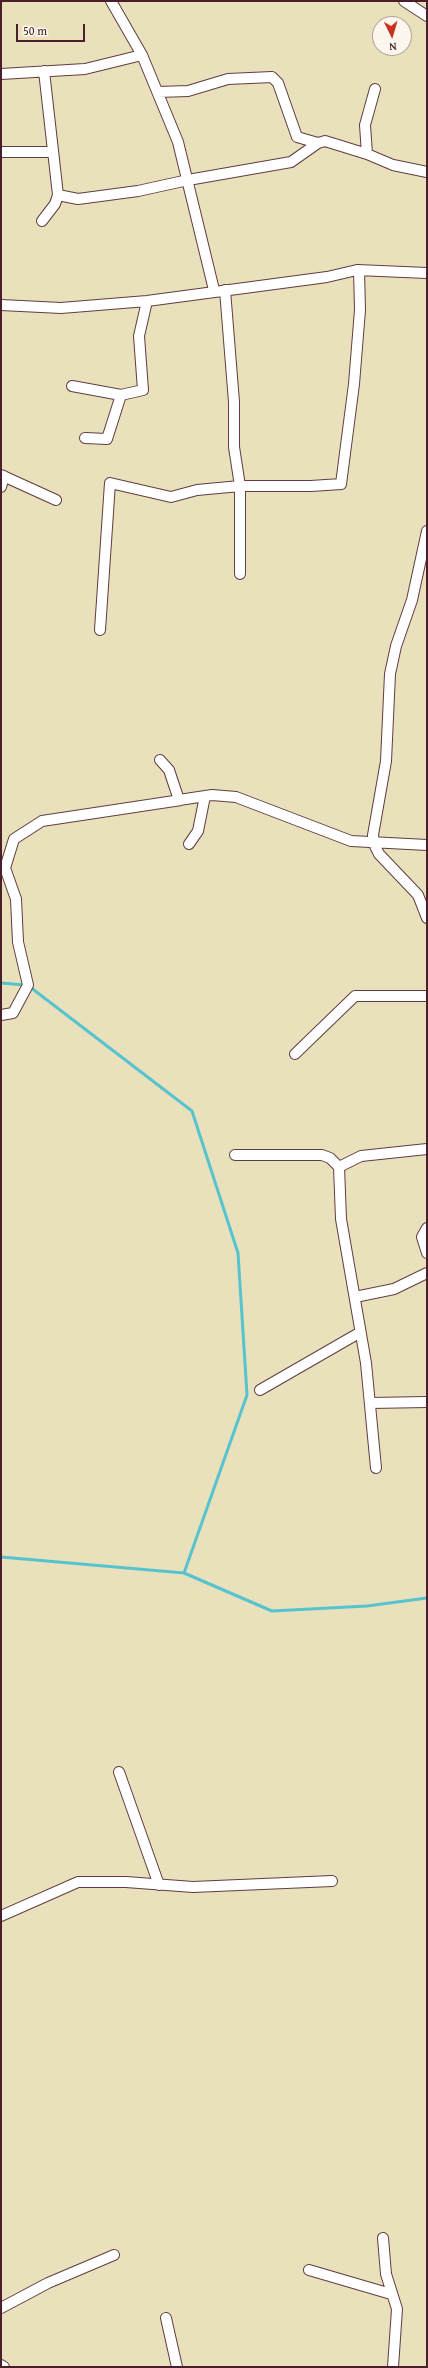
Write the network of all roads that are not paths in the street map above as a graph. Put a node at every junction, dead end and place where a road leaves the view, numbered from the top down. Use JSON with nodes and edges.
{"nodes":[{"id":1,"x":111,"y":1,"type":"edge"},
{"id":2,"x":404,"y":1,"type":"edge"},
{"id":3,"x":427,"y":16,"type":"edge"},
{"id":4,"x":142,"y":54,"type":"junction"},
{"id":5,"x":44,"y":71,"type":"junction"},
{"id":6,"x":1,"y":74,"type":"edge"},
{"id":7,"x":375,"y":89,"type":"dead end"},
{"id":8,"x":158,"y":92,"type":"junction"},
{"id":9,"x":318,"y":143,"type":"junction"},
{"id":10,"x":1,"y":152,"type":"edge"},
{"id":11,"x":53,"y":152,"type":"junction"},
{"id":12,"x":367,"y":154,"type":"junction"},
{"id":13,"x":427,"y":172,"type":"edge"},
{"id":14,"x":188,"y":180,"type":"junction"},
{"id":15,"x":58,"y":195,"type":"junction"},
{"id":16,"x":42,"y":221,"type":"dead end"},
{"id":17,"x":359,"y":270,"type":"junction"},
{"id":18,"x":427,"y":273,"type":"edge"},
{"id":19,"x":214,"y":290,"type":"junction"},
{"id":20,"x":225,"y":290,"type":"junction"},
{"id":21,"x":147,"y":301,"type":"junction"},
{"id":22,"x":1,"y":305,"type":"edge"},
{"id":23,"x":72,"y":386,"type":"dead end"},
{"id":24,"x":121,"y":395,"type":"junction"},
{"id":25,"x":84,"y":438,"type":"dead end"},
{"id":26,"x":3,"y":476,"type":"edge"},
{"id":27,"x":240,"y":486,"type":"junction"},
{"id":28,"x":1,"y":487,"type":"edge"},
{"id":29,"x":56,"y":500,"type":"dead end"},
{"id":30,"x":427,"y":531,"type":"edge"},
{"id":31,"x":240,"y":574,"type":"dead end"},
{"id":32,"x":100,"y":630,"type":"dead end"},
{"id":33,"x":160,"y":760,"type":"dead end"},
{"id":34,"x":205,"y":796,"type":"junction"},
{"id":35,"x":181,"y":800,"type":"junction"},
{"id":36,"x":189,"y":844,"type":"dead end"},
{"id":37,"x":374,"y":844,"type":"junction"},
{"id":38,"x":427,"y":845,"type":"edge"},
{"id":39,"x":427,"y":918,"type":"edge"},
{"id":40,"x":427,"y":996,"type":"edge"},
{"id":41,"x":1,"y":1015,"type":"edge"},
{"id":42,"x":295,"y":1054,"type":"dead end"},
{"id":43,"x":427,"y":1149,"type":"edge"},
{"id":44,"x":235,"y":1155,"type":"dead end"},
{"id":45,"x":339,"y":1167,"type":"junction"},
{"id":46,"x":427,"y":1228,"type":"edge"},
{"id":47,"x":427,"y":1253,"type":"edge"},
{"id":48,"x":427,"y":1273,"type":"edge"},
{"id":49,"x":355,"y":1297,"type":"junction"},
{"id":50,"x":359,"y":1333,"type":"junction"},
{"id":51,"x":260,"y":1390,"type":"dead end"},
{"id":52,"x":427,"y":1402,"type":"edge"},
{"id":53,"x":370,"y":1403,"type":"junction"},
{"id":54,"x":376,"y":1468,"type":"dead end"},
{"id":55,"x":119,"y":1772,"type":"dead end"},
{"id":56,"x":332,"y":1881,"type":"dead end"},
{"id":57,"x":159,"y":1885,"type":"junction"},
{"id":58,"x":1,"y":1916,"type":"edge"},
{"id":59,"x":383,"y":2238,"type":"dead end"},
{"id":60,"x":114,"y":2256,"type":"dead end"},
{"id":61,"x":309,"y":2270,"type":"dead end"},
{"id":62,"x":391,"y":2294,"type":"junction"},
{"id":63,"x":1,"y":2308,"type":"edge"},
{"id":64,"x":166,"y":2318,"type":"dead end"},
{"id":65,"x":1,"y":2365,"type":"edge"},
{"id":66,"x":4,"y":2367,"type":"edge"},
{"id":67,"x":177,"y":2367,"type":"edge"},
{"id":68,"x":393,"y":2367,"type":"edge"}],
"edges":[{"from":1,"to":4,"type":"street"},
{"from":2,"to":3,"type":"street"},
{"from":4,"to":5,"type":"street"},
{"from":4,"to":8,"type":"street"},
{"from":5,"to":6,"type":"street"},
{"from":5,"to":11,"type":"street"},
{"from":7,"to":12,"type":"street"},
{"from":8,"to":9,"type":"street"},
{"from":8,"to":14,"type":"street"},
{"from":9,"to":12,"type":"street"},
{"from":9,"to":14,"type":"street"},
{"from":10,"to":11,"type":"street"},
{"from":11,"to":15,"type":"street"},
{"from":12,"to":13,"type":"street"},
{"from":14,"to":15,"type":"street"},
{"from":14,"to":19,"type":"street"},
{"from":15,"to":16,"type":"street"},
{"from":17,"to":18,"type":"street"},
{"from":17,"to":20,"type":"street"},
{"from":17,"to":27,"type":"street"},
{"from":19,"to":20,"type":"street"},
{"from":19,"to":21,"type":"street"},
{"from":20,"to":27,"type":"street"},
{"from":21,"to":22,"type":"street"},
{"from":21,"to":24,"type":"street"},
{"from":23,"to":24,"type":"street"},
{"from":24,"to":25,"type":"street"},
{"from":26,"to":28,"type":"street"},
{"from":26,"to":29,"type":"street"},
{"from":27,"to":31,"type":"street"},
{"from":27,"to":32,"type":"street"},
{"from":30,"to":37,"type":"street"},
{"from":33,"to":35,"type":"street"},
{"from":34,"to":35,"type":"street"},
{"from":34,"to":36,"type":"street"},
{"from":34,"to":37,"type":"street"},
{"from":35,"to":41,"type":"street"},
{"from":37,"to":38,"type":"street"},
{"from":37,"to":39,"type":"street"},
{"from":40,"to":42,"type":"street"},
{"from":43,"to":45,"type":"street"},
{"from":44,"to":45,"type":"street"},
{"from":45,"to":49,"type":"street"},
{"from":46,"to":47,"type":"street"},
{"from":48,"to":49,"type":"street"},
{"from":49,"to":50,"type":"street"},
{"from":50,"to":51,"type":"street"},
{"from":50,"to":53,"type":"street"},
{"from":52,"to":53,"type":"street"},
{"from":53,"to":54,"type":"street"},
{"from":55,"to":57,"type":"street"},
{"from":56,"to":57,"type":"street"},
{"from":57,"to":58,"type":"street"},
{"from":59,"to":62,"type":"street"},
{"from":60,"to":63,"type":"street"},
{"from":61,"to":62,"type":"street"},
{"from":62,"to":68,"type":"street"},
{"from":64,"to":67,"type":"street"},
{"from":65,"to":66,"type":"street"}]}
